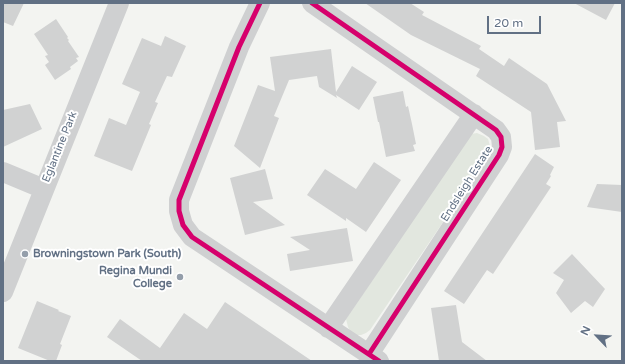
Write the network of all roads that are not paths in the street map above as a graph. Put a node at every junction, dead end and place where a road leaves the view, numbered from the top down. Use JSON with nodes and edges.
{"nodes":[{"id":1,"x":119,"y":3,"type":"edge"},
{"id":2,"x":260,"y":3,"type":"edge"},
{"id":3,"x":312,"y":3,"type":"edge"},
{"id":4,"x":474,"y":114,"type":"junction"},
{"id":5,"x":3,"y":172,"type":"edge"},
{"id":6,"x":44,"y":189,"type":"junction"},
{"id":7,"x":3,"y":292,"type":"edge"},
{"id":8,"x":328,"y":328,"type":"junction"},
{"id":9,"x":374,"y":358,"type":"edge"}],
"edges":[{"from":1,"to":6,"type":"street","name":"Eglantine Park"},
{"from":2,"to":8,"type":"street","name":"Endsleigh Estate"},
{"from":3,"to":4,"type":"street","name":"Endsleigh Estate"},
{"from":4,"to":8,"type":"street"},
{"from":4,"to":9,"type":"street","name":"Endsleigh Estate"},
{"from":5,"to":6,"type":"street"},
{"from":6,"to":7,"type":"street","name":"Eglantine Park"},
{"from":8,"to":9,"type":"street","name":"Endsleigh Estate"}]}
